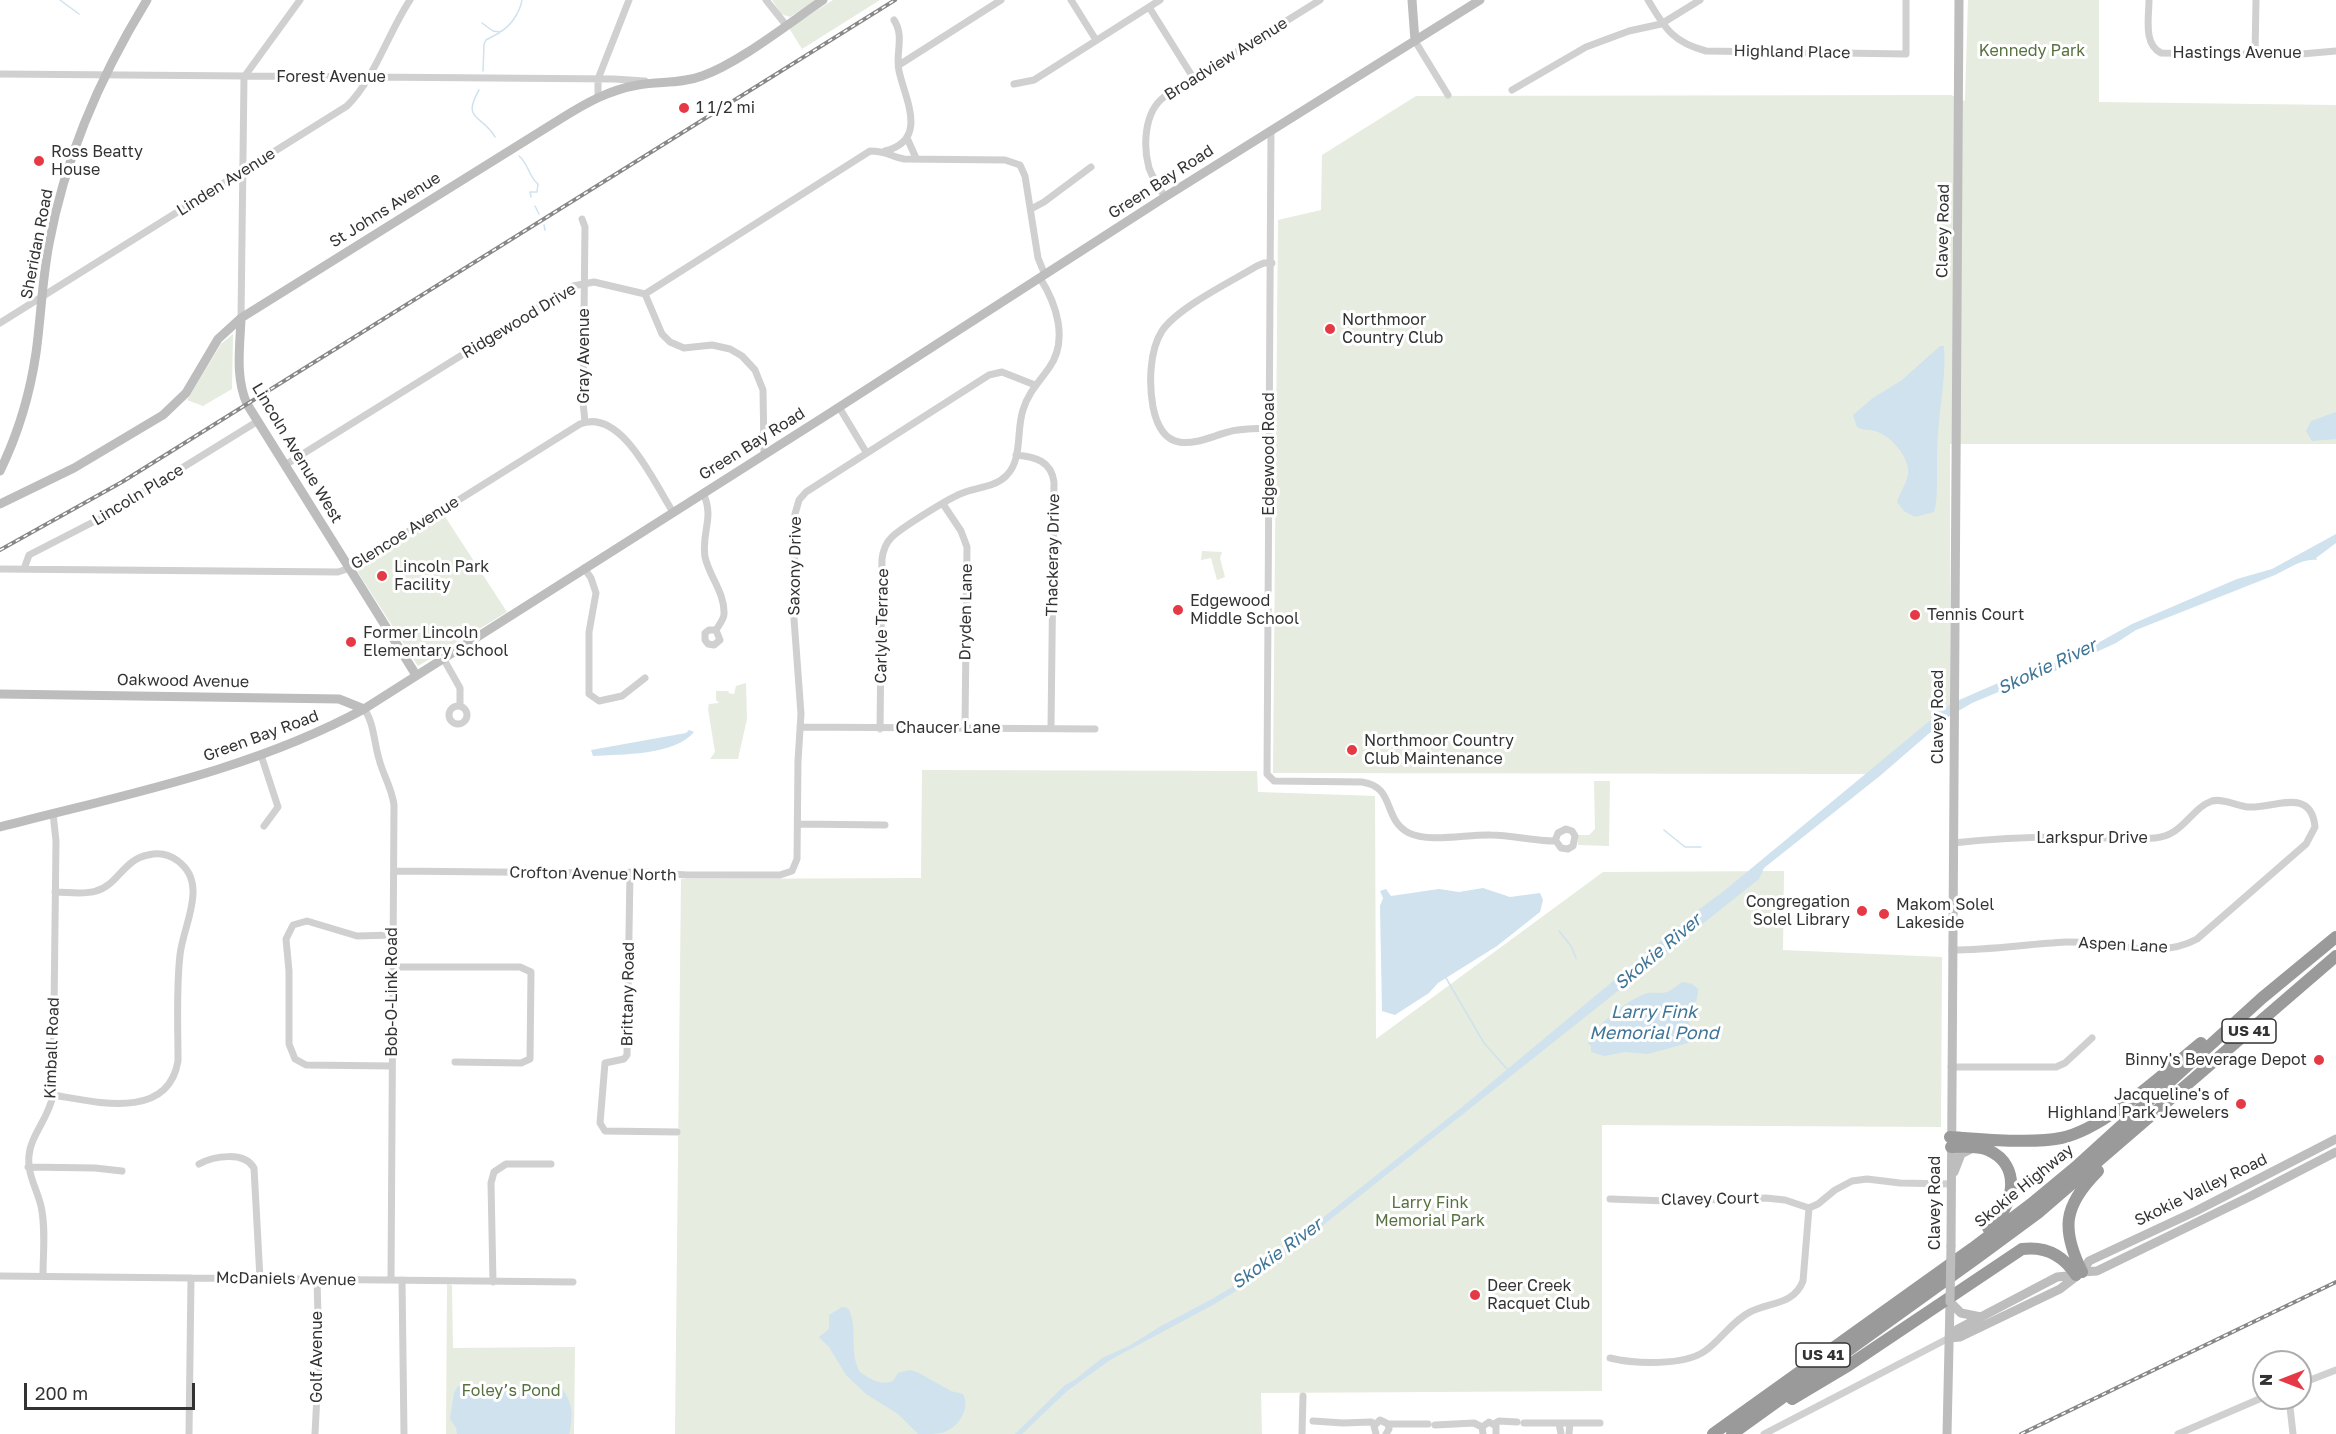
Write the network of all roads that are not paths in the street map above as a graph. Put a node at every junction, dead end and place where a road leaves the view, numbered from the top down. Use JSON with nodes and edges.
{"nodes":[{"id":1,"x":147,"y":0,"type":"edge"},
{"id":2,"x":300,"y":0,"type":"edge"},
{"id":3,"x":410,"y":0,"type":"edge"},
{"id":4,"x":630,"y":0,"type":"edge"},
{"id":5,"x":766,"y":0,"type":"edge"},
{"id":6,"x":823,"y":0,"type":"edge"},
{"id":7,"x":1001,"y":0,"type":"edge"},
{"id":8,"x":1071,"y":0,"type":"edge"},
{"id":9,"x":1160,"y":0,"type":"edge"},
{"id":10,"x":1320,"y":0,"type":"edge"},
{"id":11,"x":1412,"y":0,"type":"edge"},
{"id":12,"x":1480,"y":0,"type":"edge"},
{"id":13,"x":1648,"y":0,"type":"edge"},
{"id":14,"x":1700,"y":0,"type":"edge"},
{"id":15,"x":1906,"y":0,"type":"edge"},
{"id":16,"x":1959,"y":0,"type":"edge"},
{"id":17,"x":2149,"y":0,"type":"edge"},
{"id":18,"x":2256,"y":0,"type":"edge"},
{"id":19,"x":1149,"y":7,"type":"junction"},
{"id":20,"x":894,"y":20,"type":"dead end"},
{"id":21,"x":1661,"y":24,"type":"junction"},
{"id":22,"x":786,"y":25,"type":"junction"},
{"id":23,"x":1096,"y":40,"type":"junction"},
{"id":24,"x":1415,"y":41,"type":"junction"},
{"id":25,"x":2336,"y":51,"type":"edge"},
{"id":26,"x":2255,"y":55,"type":"junction"},
{"id":27,"x":899,"y":65,"type":"junction"},
{"id":28,"x":0,"y":74,"type":"edge"},
{"id":29,"x":105,"y":75,"type":"junction"},
{"id":30,"x":244,"y":77,"type":"junction"},
{"id":31,"x":368,"y":78,"type":"junction"},
{"id":32,"x":598,"y":79,"type":"junction"},
{"id":33,"x":1194,"y":79,"type":"junction"},
{"id":34,"x":661,"y":82,"type":"junction"},
{"id":35,"x":1014,"y":84,"type":"dead end"},
{"id":36,"x":1512,"y":90,"type":"dead end"},
{"id":37,"x":1448,"y":95,"type":"dead end"},
{"id":38,"x":598,"y":97,"type":"junction"},
{"id":39,"x":1271,"y":131,"type":"junction"},
{"id":40,"x":907,"y":138,"type":"junction"},
{"id":41,"x":885,"y":151,"type":"junction"},
{"id":42,"x":916,"y":158,"type":"junction"},
{"id":43,"x":1091,"y":167,"type":"dead end"},
{"id":44,"x":242,"y":173,"type":"junction"},
{"id":45,"x":1165,"y":197,"type":"junction"},
{"id":46,"x":1031,"y":209,"type":"junction"},
{"id":47,"x":582,"y":219,"type":"dead end"},
{"id":48,"x":1272,"y":263,"type":"junction"},
{"id":49,"x":1042,"y":276,"type":"junction"},
{"id":50,"x":584,"y":283,"type":"junction"},
{"id":51,"x":645,"y":294,"type":"junction"},
{"id":52,"x":41,"y":298,"type":"junction"},
{"id":53,"x":241,"y":318,"type":"junction"},
{"id":54,"x":0,"y":323,"type":"edge"},
{"id":55,"x":1035,"y":385,"type":"junction"},
{"id":56,"x":839,"y":407,"type":"junction"},
{"id":57,"x":258,"y":421,"type":"junction"},
{"id":58,"x":585,"y":422,"type":"junction"},
{"id":59,"x":1269,"y":428,"type":"junction"},
{"id":60,"x":866,"y":452,"type":"junction"},
{"id":61,"x":764,"y":453,"type":"junction"},
{"id":62,"x":1016,"y":455,"type":"junction"},
{"id":63,"x":285,"y":465,"type":"junction"},
{"id":64,"x":0,"y":471,"type":"edge"},
{"id":65,"x":703,"y":493,"type":"junction"},
{"id":66,"x":0,"y":504,"type":"edge"},
{"id":67,"x":944,"y":504,"type":"junction"},
{"id":68,"x":673,"y":512,"type":"junction"},
{"id":69,"x":350,"y":568,"type":"junction"},
{"id":70,"x":584,"y":568,"type":"junction"},
{"id":71,"x":0,"y":569,"type":"edge"},
{"id":72,"x":24,"y":569,"type":"junction"},
{"id":73,"x":716,"y":630,"type":"dead end"},
{"id":74,"x":443,"y":658,"type":"junction"},
{"id":75,"x":416,"y":675,"type":"junction"},
{"id":76,"x":645,"y":678,"type":"dead end"},
{"id":77,"x":0,"y":694,"type":"edge"},
{"id":78,"x":460,"y":705,"type":"dead end"},
{"id":79,"x":364,"y":709,"type":"junction"},
{"id":80,"x":800,"y":727,"type":"junction"},
{"id":81,"x":965,"y":727,"type":"junction"},
{"id":82,"x":1052,"y":728,"type":"junction"},
{"id":83,"x":880,"y":729,"type":"junction"},
{"id":84,"x":1095,"y":729,"type":"dead end"},
{"id":85,"x":261,"y":755,"type":"junction"},
{"id":86,"x":2291,"y":802,"type":"joint"},
{"id":87,"x":53,"y":813,"type":"junction"},
{"id":88,"x":798,"y":824,"type":"junction"},
{"id":89,"x":885,"y":825,"type":"dead end"},
{"id":90,"x":264,"y":826,"type":"dead end"},
{"id":91,"x":0,"y":827,"type":"edge"},
{"id":92,"x":1556,"y":841,"type":"dead end"},
{"id":93,"x":1953,"y":843,"type":"junction"},
{"id":94,"x":394,"y":871,"type":"junction"},
{"id":95,"x":792,"y":871,"type":"joint"},
{"id":96,"x":630,"y":872,"type":"junction"},
{"id":97,"x":55,"y":892,"type":"junction"},
{"id":98,"x":393,"y":935,"type":"junction"},
{"id":99,"x":2336,"y":937,"type":"edge"},
{"id":100,"x":1952,"y":950,"type":"junction"},
{"id":101,"x":2336,"y":956,"type":"edge"},
{"id":102,"x":393,"y":967,"type":"junction"},
{"id":103,"x":2262,"y":998,"type":"junction"},
{"id":104,"x":2092,"y":1038,"type":"dead end"},
{"id":105,"x":455,"y":1062,"type":"dead end"},
{"id":106,"x":392,"y":1066,"type":"junction"},
{"id":107,"x":1951,"y":1067,"type":"junction"},
{"id":108,"x":53,"y":1095,"type":"junction"},
{"id":109,"x":2162,"y":1107,"type":"junction"},
{"id":110,"x":677,"y":1132,"type":"dead end"},
{"id":111,"x":2336,"y":1139,"type":"edge"},
{"id":112,"x":1950,"y":1142,"type":"junction"},
{"id":113,"x":1978,"y":1147,"type":"junction"},
{"id":114,"x":2336,"y":1152,"type":"edge"},
{"id":115,"x":2305,"y":1155,"type":"junction"},
{"id":116,"x":199,"y":1164,"type":"dead end"},
{"id":117,"x":551,"y":1164,"type":"dead end"},
{"id":118,"x":2310,"y":1166,"type":"junction"},
{"id":119,"x":28,"y":1167,"type":"junction"},
{"id":120,"x":122,"y":1171,"type":"dead end"},
{"id":121,"x":1951,"y":1183,"type":"junction"},
{"id":122,"x":1610,"y":1199,"type":"dead end"},
{"id":123,"x":1809,"y":1208,"type":"junction"},
{"id":124,"x":2079,"y":1273,"type":"junction"},
{"id":125,"x":0,"y":1276,"type":"edge"},
{"id":126,"x":43,"y":1276,"type":"junction"},
{"id":127,"x":191,"y":1278,"type":"junction"},
{"id":128,"x":260,"y":1279,"type":"junction"},
{"id":129,"x":317,"y":1280,"type":"junction"},
{"id":130,"x":391,"y":1280,"type":"junction"},
{"id":131,"x":402,"y":1280,"type":"junction"},
{"id":132,"x":493,"y":1281,"type":"junction"},
{"id":133,"x":573,"y":1282,"type":"dead end"},
{"id":134,"x":1950,"y":1302,"type":"junction"},
{"id":135,"x":1983,"y":1317,"type":"junction"},
{"id":136,"x":1864,"y":1325,"type":"junction"},
{"id":137,"x":1949,"y":1338,"type":"junction"},
{"id":138,"x":1610,"y":1358,"type":"dead end"},
{"id":139,"x":2336,"y":1370,"type":"edge"},
{"id":140,"x":2312,"y":1379,"type":"edge"},
{"id":141,"x":1303,"y":1396,"type":"dead end"},
{"id":142,"x":2252,"y":1402,"type":"edge"},
{"id":143,"x":2290,"y":1410,"type":"edge"},
{"id":144,"x":1313,"y":1421,"type":"dead end"},
{"id":145,"x":1559,"y":1423,"type":"junction"},
{"id":146,"x":1570,"y":1423,"type":"junction"},
{"id":147,"x":1600,"y":1423,"type":"dead end"},
{"id":148,"x":1375,"y":1424,"type":"junction"},
{"id":149,"x":1388,"y":1424,"type":"junction"},
{"id":150,"x":1494,"y":1424,"type":"junction"},
{"id":151,"x":1482,"y":1430,"type":"edge"},
{"id":152,"x":189,"y":1434,"type":"edge"},
{"id":153,"x":315,"y":1434,"type":"edge"},
{"id":154,"x":404,"y":1434,"type":"edge"},
{"id":155,"x":1302,"y":1434,"type":"edge"},
{"id":156,"x":1376,"y":1434,"type":"edge"},
{"id":157,"x":1386,"y":1434,"type":"edge"},
{"id":158,"x":1496,"y":1434,"type":"edge"},
{"id":159,"x":1561,"y":1434,"type":"edge"},
{"id":160,"x":1569,"y":1434,"type":"edge"},
{"id":161,"x":1713,"y":1434,"type":"edge"},
{"id":162,"x":1732,"y":1434,"type":"edge"},
{"id":163,"x":1738,"y":1434,"type":"edge"},
{"id":164,"x":1764,"y":1434,"type":"edge"},
{"id":165,"x":1947,"y":1434,"type":"edge"},
{"id":166,"x":2178,"y":1434,"type":"edge"},
{"id":167,"x":2293,"y":1434,"type":"edge"}],
"edges":[{"from":1,"to":29,"type":"main road","name":"Sheridan Road"},
{"from":2,"to":30,"type":"street"},
{"from":3,"to":31,"type":"street","name":"Linden Avenue"},
{"from":4,"to":32,"type":"street"},
{"from":5,"to":22,"type":"street"},
{"from":6,"to":22,"type":"main road","name":"St Johns Avenue"},
{"from":7,"to":27,"type":"street"},
{"from":8,"to":23,"type":"street"},
{"from":9,"to":19,"type":"street"},
{"from":10,"to":33,"type":"street","name":"Broadview Avenue"},
{"from":11,"to":24,"type":"main road"},
{"from":12,"to":24,"type":"main road","name":"Green Bay Road"},
{"from":13,"to":21,"type":"street","name":"Highland Place"},
{"from":14,"to":21,"type":"street"},
{"from":15,"to":21,"type":"street","name":"Highland Place"},
{"from":16,"to":93,"type":"main road","name":"Clavey Road"},
{"from":17,"to":26,"type":"street","name":"Hastings Avenue"},
{"from":18,"to":26,"type":"street"},
{"from":19,"to":23,"type":"street"},
{"from":19,"to":33,"type":"street"},
{"from":20,"to":27,"type":"street"},
{"from":21,"to":36,"type":"street"},
{"from":22,"to":34,"type":"main road","name":"St Johns Avenue"},
{"from":23,"to":35,"type":"street"},
{"from":24,"to":37,"type":"street"},
{"from":24,"to":39,"type":"main road","name":"Green Bay Road"},
{"from":25,"to":26,"type":"street","name":"Hastings Avenue"},
{"from":27,"to":40,"type":"street"},
{"from":28,"to":29,"type":"street","name":"Forest Avenue"},
{"from":29,"to":30,"type":"street","name":"Forest Avenue"},
{"from":29,"to":52,"type":"main road","name":"Sheridan Road"},
{"from":30,"to":31,"type":"street","name":"Forest Avenue"},
{"from":30,"to":44,"type":"street","name":"Lincoln Avenue West"},
{"from":31,"to":32,"type":"street","name":"Forest Avenue"},
{"from":31,"to":44,"type":"street","name":"Linden Avenue"},
{"from":32,"to":34,"type":"street","name":"Forest Avenue"},
{"from":32,"to":38,"type":"street"},
{"from":33,"to":45,"type":"street","name":"Broadview Avenue"},
{"from":34,"to":38,"type":"main road","name":"St Johns Avenue"},
{"from":38,"to":53,"type":"main road","name":"St Johns Avenue"},
{"from":39,"to":45,"type":"main road","name":"Green Bay Road"},
{"from":39,"to":48,"type":"street","name":"Edgewood Road"},
{"from":40,"to":41,"type":"street"},
{"from":40,"to":42,"type":"street"},
{"from":41,"to":42,"type":"street"},
{"from":41,"to":51,"type":"street"},
{"from":42,"to":46,"type":"street"},
{"from":43,"to":46,"type":"street"},
{"from":44,"to":52,"type":"street","name":"Linden Avenue"},
{"from":44,"to":53,"type":"street","name":"Lincoln Avenue West"},
{"from":45,"to":49,"type":"main road","name":"Green Bay Road"},
{"from":46,"to":49,"type":"street"},
{"from":47,"to":50,"type":"street","name":"Gray Avenue"},
{"from":48,"to":59,"type":"street","name":"Edgewood Road"},
{"from":48,"to":59,"type":"street"},
{"from":49,"to":55,"type":"street"},
{"from":49,"to":56,"type":"main road","name":"Green Bay Road"},
{"from":50,"to":51,"type":"street","name":"Ridgewood Drive"},
{"from":50,"to":58,"type":"street","name":"Gray Avenue"},
{"from":50,"to":63,"type":"street","name":"Ridgewood Drive"},
{"from":51,"to":61,"type":"street"},
{"from":52,"to":54,"type":"street","name":"Linden Avenue"},
{"from":52,"to":64,"type":"main road","name":"Sheridan Road"},
{"from":53,"to":57,"type":"main road","name":"Lincoln Avenue West"},
{"from":53,"to":66,"type":"main road","name":"St Johns Avenue"},
{"from":55,"to":60,"type":"street","name":"Saxony Drive"},
{"from":55,"to":62,"type":"street"},
{"from":56,"to":60,"type":"street"},
{"from":56,"to":61,"type":"main road","name":"Green Bay Road"},
{"from":57,"to":63,"type":"main road","name":"Lincoln Avenue West"},
{"from":57,"to":72,"type":"street","name":"Lincoln Place"},
{"from":58,"to":68,"type":"street"},
{"from":58,"to":69,"type":"street","name":"Glencoe Avenue"},
{"from":59,"to":92,"type":"street","name":"Edgewood Road"},
{"from":60,"to":80,"type":"street","name":"Saxony Drive"},
{"from":61,"to":65,"type":"main road","name":"Green Bay Road"},
{"from":62,"to":67,"type":"street","name":"Carlyle Terrace"},
{"from":62,"to":82,"type":"street","name":"Thackeray Drive"},
{"from":63,"to":69,"type":"main road","name":"Lincoln Avenue West"},
{"from":65,"to":68,"type":"main road","name":"Green Bay Road"},
{"from":65,"to":73,"type":"street"},
{"from":67,"to":81,"type":"street","name":"Dryden Lane"},
{"from":67,"to":83,"type":"street","name":"Carlyle Terrace"},
{"from":68,"to":70,"type":"main road","name":"Green Bay Road"},
{"from":69,"to":72,"type":"street","name":"Glencoe Avenue"},
{"from":69,"to":75,"type":"main road","name":"Lincoln Avenue West"},
{"from":70,"to":74,"type":"main road","name":"Green Bay Road"},
{"from":70,"to":76,"type":"street"},
{"from":71,"to":72,"type":"street","name":"Glencoe Avenue"},
{"from":74,"to":75,"type":"main road","name":"Green Bay Road"},
{"from":74,"to":78,"type":"street"},
{"from":75,"to":79,"type":"main road","name":"Green Bay Road"},
{"from":77,"to":79,"type":"main road","name":"Oakwood Avenue"},
{"from":79,"to":85,"type":"main road","name":"Green Bay Road"},
{"from":79,"to":94,"type":"street","name":"Bob-O-Link Road"},
{"from":80,"to":83,"type":"street","name":"Chaucer Lane"},
{"from":80,"to":88,"type":"street","name":"Saxony Drive"},
{"from":81,"to":82,"type":"street","name":"Chaucer Lane"},
{"from":81,"to":83,"type":"street","name":"Chaucer Lane"},
{"from":82,"to":84,"type":"street","name":"Chaucer Lane"},
{"from":85,"to":87,"type":"main road","name":"Green Bay Road"},
{"from":85,"to":90,"type":"street"},
{"from":86,"to":93,"type":"street","name":"Larkspur Drive"},
{"from":86,"to":100,"type":"street","name":"Aspen Lane"},
{"from":87,"to":91,"type":"main road","name":"Green Bay Road"},
{"from":87,"to":97,"type":"street","name":"Kimball Road"},
{"from":88,"to":89,"type":"street"},
{"from":88,"to":95,"type":"street","name":"Saxony Drive"},
{"from":93,"to":100,"type":"main road","name":"Clavey Road"},
{"from":94,"to":96,"type":"street","name":"Crofton Avenue North"},
{"from":94,"to":98,"type":"street","name":"Bob-O-Link Road"},
{"from":95,"to":96,"type":"street","name":"Crofton Avenue North"},
{"from":96,"to":110,"type":"street","name":"Brittany Road"},
{"from":97,"to":108,"type":"street","name":"Kimball Road"},
{"from":97,"to":108,"type":"street"},
{"from":98,"to":102,"type":"street","name":"Bob-O-Link Road"},
{"from":98,"to":106,"type":"street"},
{"from":99,"to":103,"type":"highway","name":"Skokie Highway","number":"US 41"},
{"from":100,"to":107,"type":"main road","name":"Clavey Road"},
{"from":101,"to":109,"type":"highway","name":"Skokie Highway","number":"US 41"},
{"from":102,"to":105,"type":"street"},
{"from":102,"to":106,"type":"street","name":"Bob-O-Link Road"},
{"from":103,"to":112,"type":"highway"},
{"from":103,"to":136,"type":"highway","name":"Skokie Highway","number":"US 41"},
{"from":104,"to":107,"type":"street"},
{"from":106,"to":130,"type":"street","name":"Bob-O-Link Road"},
{"from":107,"to":112,"type":"main road","name":"Clavey Road"},
{"from":108,"to":119,"type":"street","name":"Kimball Road"},
{"from":109,"to":124,"type":"highway"},
{"from":109,"to":162,"type":"highway","name":"Skokie Highway","number":"US 41"},
{"from":111,"to":115,"type":"main road","name":"Skokie Valley Road"},
{"from":112,"to":113,"type":"highway"},
{"from":112,"to":121,"type":"main road","name":"Clavey Road"},
{"from":113,"to":121,"type":"main road"},
{"from":113,"to":136,"type":"highway"},
{"from":114,"to":118,"type":"main road","name":"Skokie Valley Road"},
{"from":115,"to":118,"type":"main road"},
{"from":115,"to":124,"type":"main road","name":"Skokie Valley Road"},
{"from":116,"to":128,"type":"street"},
{"from":117,"to":132,"type":"street"},
{"from":118,"to":124,"type":"main road","name":"Skokie Valley Road"},
{"from":119,"to":120,"type":"street"},
{"from":119,"to":126,"type":"street"},
{"from":121,"to":123,"type":"street"},
{"from":121,"to":134,"type":"main road","name":"Clavey Road","bridge":true},
{"from":122,"to":123,"type":"street","name":"Clavey Court"},
{"from":123,"to":138,"type":"street"},
{"from":124,"to":135,"type":"main road","name":"Skokie Valley Road"},
{"from":124,"to":137,"type":"main road","name":"Skokie Valley Road"},
{"from":124,"to":163,"type":"highway"},
{"from":125,"to":126,"type":"street","name":"McDaniels Avenue"},
{"from":126,"to":127,"type":"street","name":"McDaniels Avenue"},
{"from":127,"to":128,"type":"street","name":"McDaniels Avenue"},
{"from":127,"to":152,"type":"street"},
{"from":128,"to":129,"type":"street","name":"McDaniels Avenue"},
{"from":129,"to":130,"type":"street","name":"McDaniels Avenue"},
{"from":129,"to":153,"type":"street","name":"Golf Avenue"},
{"from":130,"to":131,"type":"street","name":"McDaniels Avenue"},
{"from":131,"to":132,"type":"street","name":"McDaniels Avenue"},
{"from":131,"to":154,"type":"street"},
{"from":132,"to":133,"type":"street","name":"McDaniels Avenue"},
{"from":134,"to":135,"type":"main road"},
{"from":134,"to":137,"type":"main road","name":"Clavey Road"},
{"from":135,"to":137,"type":"main road","name":"Skokie Valley Road"},
{"from":136,"to":161,"type":"highway","name":"Skokie Highway","number":"US 41"},
{"from":137,"to":164,"type":"street","name":"Skokie Valley Road"},
{"from":137,"to":165,"type":"main road","name":"Clavey Road"},
{"from":139,"to":140,"type":"street"},
{"from":141,"to":155,"type":"street"},
{"from":142,"to":166,"type":"street"},
{"from":143,"to":167,"type":"street"},
{"from":144,"to":148,"type":"street"},
{"from":145,"to":146,"type":"street"},
{"from":145,"to":150,"type":"street"},
{"from":145,"to":159,"type":"street"},
{"from":146,"to":147,"type":"street"},
{"from":146,"to":160,"type":"street"},
{"from":148,"to":149,"type":"street"},
{"from":148,"to":156,"type":"street"},
{"from":149,"to":151,"type":"street"},
{"from":149,"to":157,"type":"street"},
{"from":150,"to":151,"type":"street"},
{"from":150,"to":158,"type":"street"}]}
